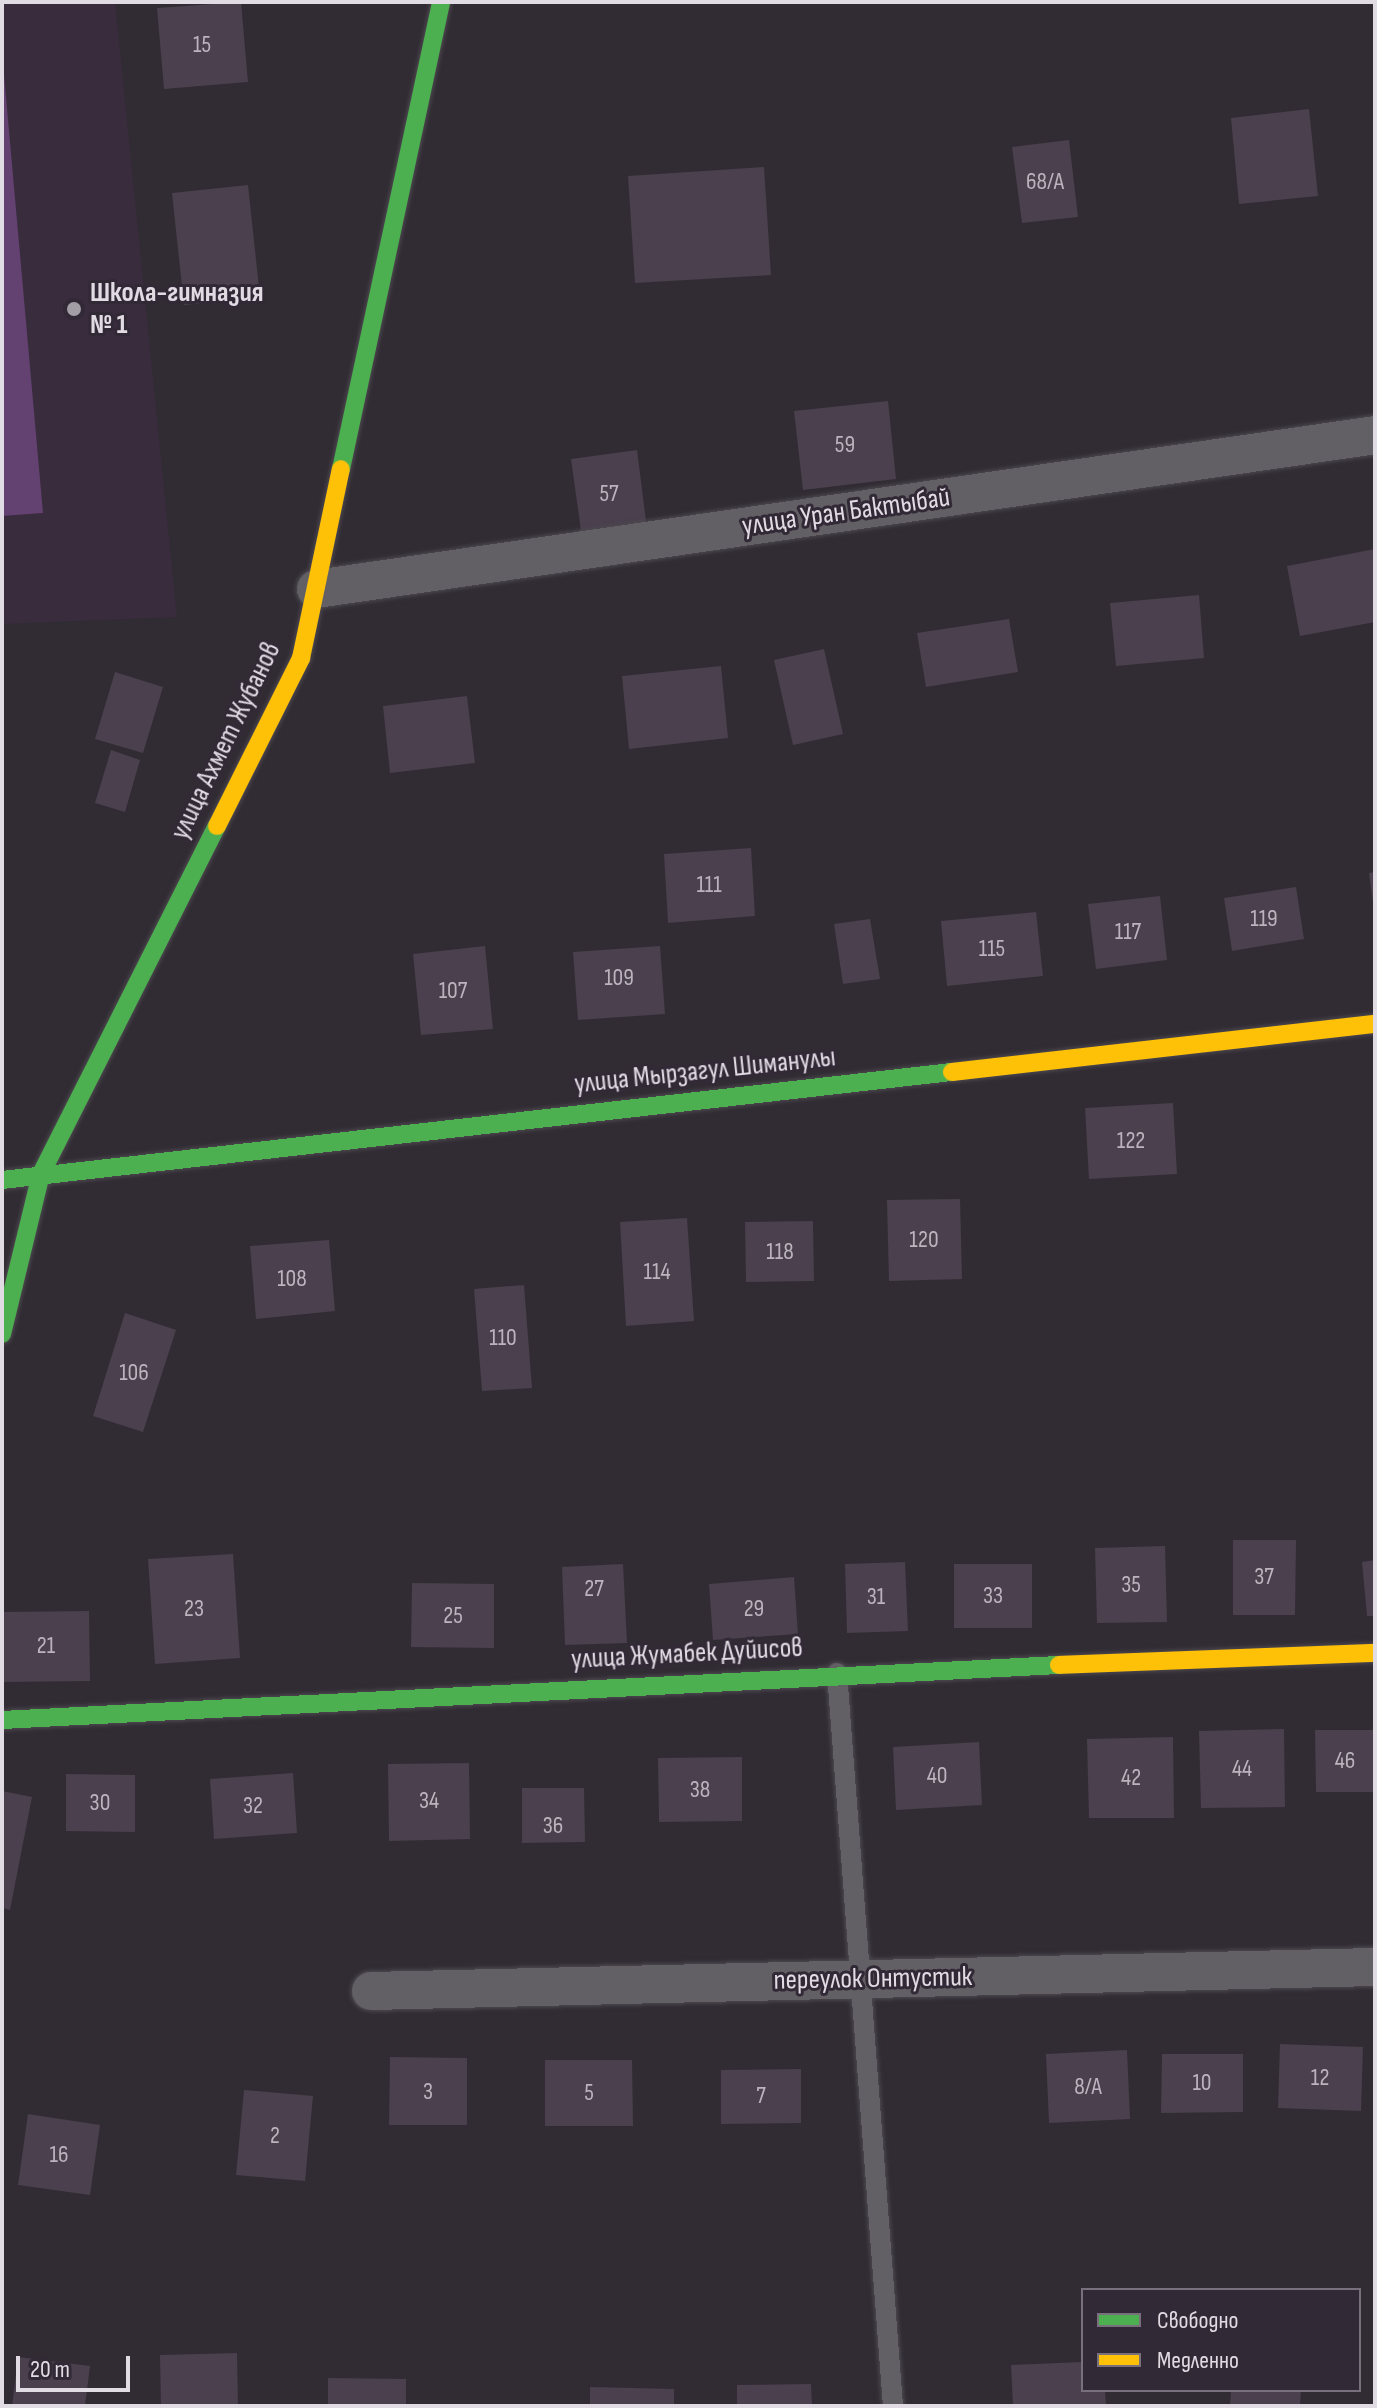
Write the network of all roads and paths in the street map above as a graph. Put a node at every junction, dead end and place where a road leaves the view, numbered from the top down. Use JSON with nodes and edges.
{"nodes":[{"id":1,"x":441,"y":2,"type":"edge"},
{"id":2,"x":1375,"y":435,"type":"edge"},
{"id":3,"x":316,"y":589,"type":"junction"},
{"id":4,"x":1375,"y":1024,"type":"edge"},
{"id":5,"x":41,"y":1174,"type":"junction"},
{"id":6,"x":2,"y":1180,"type":"edge"},
{"id":7,"x":2,"y":1334,"type":"edge"},
{"id":8,"x":1375,"y":1653,"type":"edge"},
{"id":9,"x":837,"y":1673,"type":"junction"},
{"id":10,"x":2,"y":1720,"type":"edge"},
{"id":11,"x":1375,"y":1967,"type":"edge"},
{"id":12,"x":856,"y":1979,"type":"junction"},
{"id":13,"x":371,"y":1991,"type":"dead end"},
{"id":14,"x":893,"y":2406,"type":"edge"}],
"edges":[{"from":1,"to":3,"type":"street","name":"улица Ахмет Жубанов"},
{"from":2,"to":3,"type":"street","name":"улица Уран Бактыбай"},
{"from":3,"to":5,"type":"street","name":"улица Ахмет Жубанов"},
{"from":4,"to":5,"type":"street","name":"улица Мырзагул Шиманулы"},
{"from":5,"to":6,"type":"street","name":"улица Мырзагул Шиманулы"},
{"from":5,"to":7,"type":"street","name":"улица Ахмет Жубанов"},
{"from":8,"to":9,"type":"street","name":"улица Жумабек Дуйисов"},
{"from":9,"to":10,"type":"street","name":"улица Жумабек Дуйисов"},
{"from":9,"to":12,"type":"lane"},
{"from":11,"to":12,"type":"street","name":"переулок Онтустик"},
{"from":12,"to":13,"type":"street","name":"переулок Онтустик"},
{"from":12,"to":14,"type":"lane"}]}
